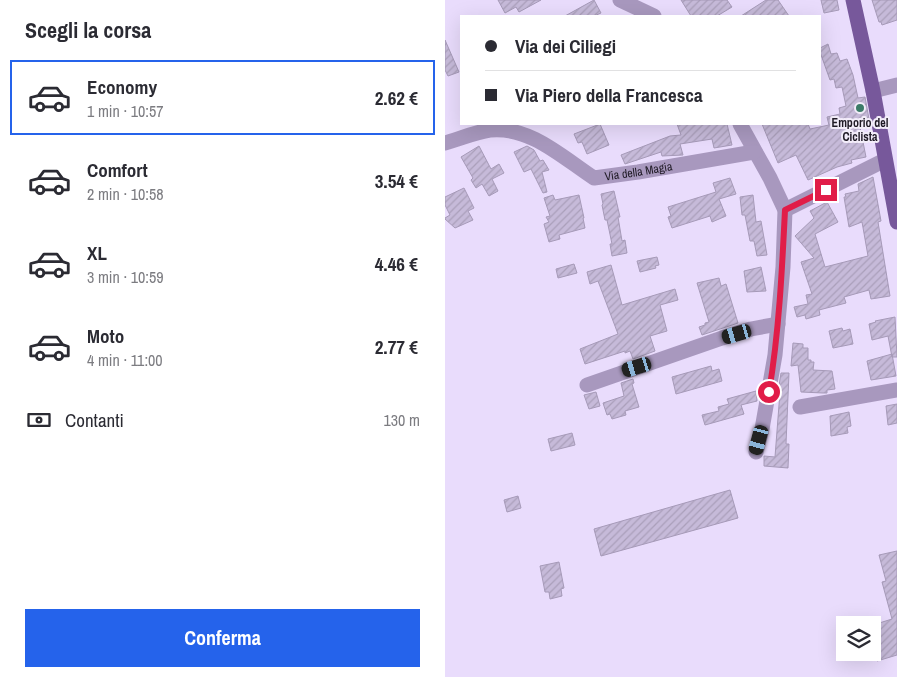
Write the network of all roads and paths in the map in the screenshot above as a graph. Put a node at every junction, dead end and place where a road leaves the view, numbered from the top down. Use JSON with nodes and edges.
{"nodes":[{"id":1,"x":620,"y":0,"type":"edge"},
{"id":2,"x":853,"y":0,"type":"edge"},
{"id":3,"x":652,"y":15,"type":"edge"},
{"id":4,"x":897,"y":85,"type":"edge"},
{"id":5,"x":873,"y":91,"type":"junction"},
{"id":6,"x":740,"y":125,"type":"edge"},
{"id":7,"x":445,"y":143,"type":"edge"},
{"id":8,"x":754,"y":152,"type":"junction"},
{"id":9,"x":885,"y":160,"type":"junction"},
{"id":10,"x":785,"y":210,"type":"junction"},
{"id":11,"x":897,"y":222,"type":"edge"},
{"id":12,"x":778,"y":324,"type":"junction"},
{"id":13,"x":587,"y":385,"type":"dead end"},
{"id":14,"x":897,"y":390,"type":"edge"},
{"id":15,"x":800,"y":407,"type":"dead end"},
{"id":16,"x":756,"y":452,"type":"dead end"}],
"edges":[{"from":1,"to":3,"type":"street"},
{"from":2,"to":5,"type":"main road"},
{"from":4,"to":5,"type":"street"},
{"from":5,"to":9,"type":"main road"},
{"from":6,"to":8,"type":"street"},
{"from":7,"to":8,"type":"street","name":"Via della Magia"},
{"from":8,"to":10,"type":"street"},
{"from":9,"to":10,"type":"street"},
{"from":9,"to":11,"type":"main road"},
{"from":10,"to":12,"type":"street"},
{"from":12,"to":13,"type":"street"},
{"from":12,"to":16,"type":"street"},
{"from":14,"to":15,"type":"street"}]}
